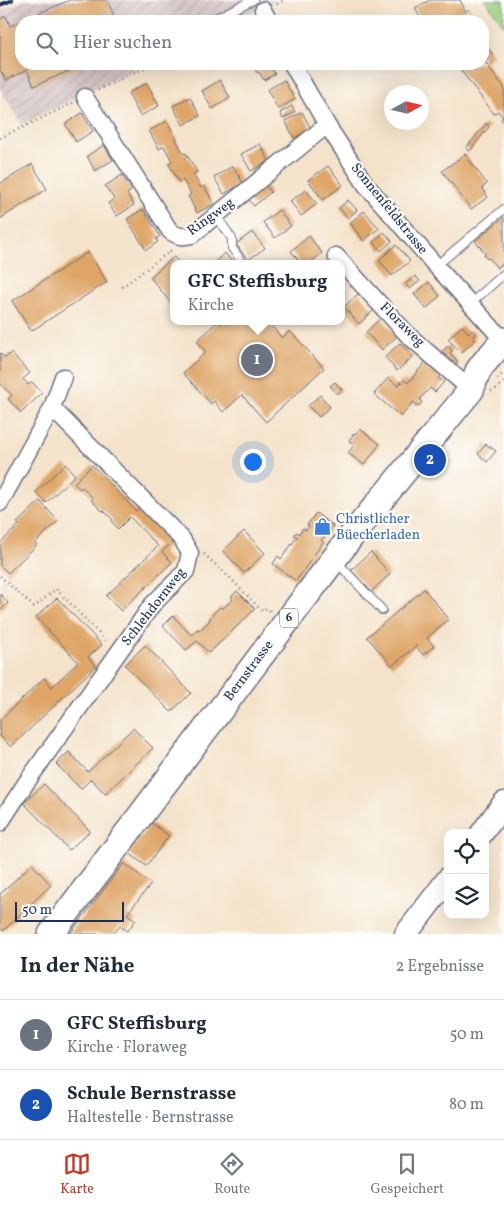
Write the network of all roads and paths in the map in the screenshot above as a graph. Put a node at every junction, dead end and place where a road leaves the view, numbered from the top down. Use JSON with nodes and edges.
{"nodes":[{"id":1,"x":261,"y":8,"type":"edge"},
{"id":2,"x":233,"y":15,"type":"edge"},
{"id":3,"x":295,"y":70,"type":"edge"},
{"id":4,"x":85,"y":97,"type":"dead end"},
{"id":5,"x":327,"y":125,"type":"junction"},
{"id":6,"x":7,"y":135,"type":"dead end"},
{"id":7,"x":0,"y":138,"type":"edge"},
{"id":8,"x":504,"y":210,"type":"edge"},
{"id":9,"x":216,"y":215,"type":"junction"},
{"id":10,"x":192,"y":234,"type":"junction"},
{"id":11,"x":336,"y":256,"type":"dead end"},
{"id":12,"x":240,"y":258,"type":"dead end"},
{"id":13,"x":340,"y":260,"type":"edge"},
{"id":14,"x":345,"y":266,"type":"edge"},
{"id":15,"x":436,"y":266,"type":"junction"},
{"id":16,"x":504,"y":274,"type":"edge"},
{"id":17,"x":122,"y":287,"type":"dead end"},
{"id":18,"x":470,"y":304,"type":"junction"},
{"id":19,"x":504,"y":340,"type":"edge"},
{"id":20,"x":504,"y":358,"type":"edge"},
{"id":21,"x":64,"y":377,"type":"dead end"},
{"id":22,"x":504,"y":382,"type":"edge"},
{"id":23,"x":479,"y":390,"type":"junction"},
{"id":24,"x":52,"y":408,"type":"junction"},
{"id":25,"x":0,"y":503,"type":"edge"},
{"id":26,"x":190,"y":553,"type":"junction"},
{"id":27,"x":334,"y":559,"type":"junction"},
{"id":28,"x":0,"y":576,"type":"edge"},
{"id":29,"x":382,"y":610,"type":"dead end"},
{"id":30,"x":284,"y":625,"type":"junction"},
{"id":31,"x":118,"y":653,"type":"junction"},
{"id":32,"x":504,"y":804,"type":"edge"},
{"id":33,"x":0,"y":823,"type":"edge"},
{"id":34,"x":485,"y":829,"type":"edge"},
{"id":35,"x":444,"y":884,"type":"edge"},
{"id":36,"x":51,"y":934,"type":"edge"},
{"id":37,"x":406,"y":934,"type":"edge"}],
"edges":[{"from":1,"to":2,"type":"lane"},
{"from":3,"to":5,"type":"street","name":"Sonnenfeldstrasse"},
{"from":4,"to":10,"type":"street","name":"Ringweg"},
{"from":5,"to":9,"type":"street","name":"Ringweg"},
{"from":5,"to":15,"type":"street","name":"Sonnenfeldstrasse"},
{"from":6,"to":7,"type":"path"},
{"from":8,"to":15,"type":"lane"},
{"from":9,"to":10,"type":"street","name":"Ringweg"},
{"from":9,"to":12,"type":"lane"},
{"from":10,"to":17,"type":"path"},
{"from":11,"to":13,"type":"street","name":"Floraweg"},
{"from":14,"to":23,"type":"street","name":"Floraweg"},
{"from":15,"to":18,"type":"street","name":"Sonnenfeldstrasse"},
{"from":16,"to":18,"type":"lane"},
{"from":18,"to":19,"type":"street","name":"Sonnenfeldstrasse"},
{"from":19,"to":23,"type":"main road","name":"Bernstrasse","number":"6"},
{"from":20,"to":23,"type":"main road","number":"6"},
{"from":21,"to":24,"type":"street"},
{"from":22,"to":23,"type":"path"},
{"from":23,"to":27,"type":"main road","name":"Bernstrasse","number":"6"},
{"from":24,"to":25,"type":"street"},
{"from":24,"to":26,"type":"street","name":"Schlehdornweg"},
{"from":26,"to":30,"type":"path"},
{"from":26,"to":31,"type":"street","name":"Schlehdornweg"},
{"from":27,"to":29,"type":"lane"},
{"from":27,"to":30,"type":"main road","name":"Bernstrasse","number":"6"},
{"from":28,"to":31,"type":"path"},
{"from":30,"to":36,"type":"main road","name":"Bernstrasse","number":"6"},
{"from":31,"to":33,"type":"street","name":"Schlehdornweg"},
{"from":32,"to":34,"type":"main road"},
{"from":35,"to":37,"type":"main road"}]}
